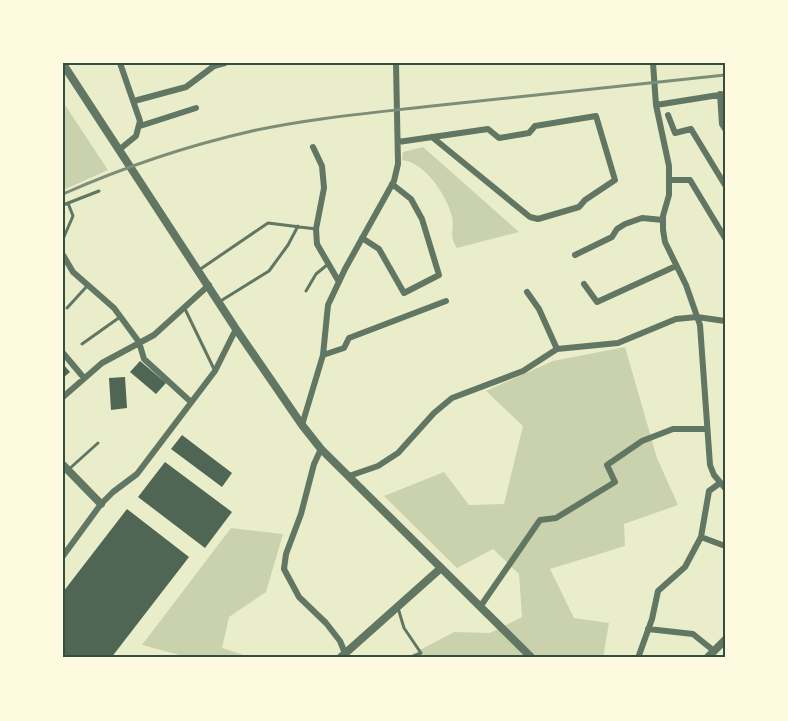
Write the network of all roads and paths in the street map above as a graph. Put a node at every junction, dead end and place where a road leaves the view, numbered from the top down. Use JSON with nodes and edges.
{"nodes":[{"id":1,"x":120,"y":63,"type":"edge"},
{"id":2,"x":225,"y":63,"type":"edge"},
{"id":3,"x":396,"y":63,"type":"edge"},
{"id":4,"x":653,"y":63,"type":"edge"},
{"id":5,"x":63,"y":64,"type":"edge"},
{"id":6,"x":722,"y":94,"type":"edge"},
{"id":7,"x":134,"y":101,"type":"junction"},
{"id":8,"x":656,"y":105,"type":"junction"},
{"id":9,"x":196,"y":108,"type":"dead end"},
{"id":10,"x":668,"y":115,"type":"dead end"},
{"id":11,"x":140,"y":126,"type":"junction"},
{"id":12,"x":725,"y":129,"type":"edge"},
{"id":13,"x":432,"y":137,"type":"junction"},
{"id":14,"x":398,"y":142,"type":"junction"},
{"id":15,"x":313,"y":147,"type":"dead end"},
{"id":16,"x":120,"y":149,"type":"junction"},
{"id":17,"x":670,"y":180,"type":"junction"},
{"id":18,"x":392,"y":184,"type":"junction"},
{"id":19,"x":725,"y":184,"type":"edge"},
{"id":20,"x":99,"y":191,"type":"dead end"},
{"id":21,"x":68,"y":203,"type":"junction"},
{"id":22,"x":63,"y":205,"type":"edge"},
{"id":23,"x":663,"y":220,"type":"junction"},
{"id":24,"x":298,"y":226,"type":"junction"},
{"id":25,"x":316,"y":229,"type":"junction"},
{"id":26,"x":362,"y":238,"type":"junction"},
{"id":27,"x":725,"y":238,"type":"edge"},
{"id":28,"x":63,"y":239,"type":"edge"},
{"id":29,"x":63,"y":255,"type":"edge"},
{"id":30,"x":575,"y":255,"type":"dead end"},
{"id":31,"x":329,"y":264,"type":"junction"},
{"id":32,"x":676,"y":266,"type":"junction"},
{"id":33,"x":199,"y":270,"type":"junction"},
{"id":34,"x":339,"y":282,"type":"junction"},
{"id":35,"x":584,"y":284,"type":"dead end"},
{"id":36,"x":88,"y":285,"type":"junction"},
{"id":37,"x":209,"y":285,"type":"junction"},
{"id":38,"x":306,"y":291,"type":"dead end"},
{"id":39,"x":526,"y":292,"type":"dead end"},
{"id":40,"x":446,"y":301,"type":"dead end"},
{"id":41,"x":219,"y":302,"type":"junction"},
{"id":42,"x":67,"y":308,"type":"dead end"},
{"id":43,"x":185,"y":309,"type":"junction"},
{"id":44,"x":120,"y":317,"type":"junction"},
{"id":45,"x":697,"y":317,"type":"junction"},
{"id":46,"x":725,"y":321,"type":"edge"},
{"id":47,"x":236,"y":329,"type":"junction"},
{"id":48,"x":139,"y":342,"type":"junction"},
{"id":49,"x":82,"y":344,"type":"dead end"},
{"id":50,"x":557,"y":349,"type":"junction"},
{"id":51,"x":63,"y":353,"type":"edge"},
{"id":52,"x":323,"y":355,"type":"junction"},
{"id":53,"x":215,"y":371,"type":"junction"},
{"id":54,"x":84,"y":378,"type":"junction"},
{"id":55,"x":63,"y":397,"type":"edge"},
{"id":56,"x":191,"y":402,"type":"junction"},
{"id":57,"x":302,"y":425,"type":"junction"},
{"id":58,"x":707,"y":429,"type":"junction"},
{"id":59,"x":98,"y":443,"type":"dead end"},
{"id":60,"x":321,"y":448,"type":"junction"},
{"id":61,"x":66,"y":467,"type":"edge"},
{"id":62,"x":349,"y":476,"type":"junction"},
{"id":63,"x":722,"y":486,"type":"edge"},
{"id":64,"x":101,"y":504,"type":"junction"},
{"id":65,"x":701,"y":537,"type":"junction"},
{"id":66,"x":725,"y":546,"type":"edge"},
{"id":67,"x":63,"y":556,"type":"edge"},
{"id":68,"x":441,"y":568,"type":"junction"},
{"id":69,"x":398,"y":607,"type":"junction"},
{"id":70,"x":480,"y":607,"type":"junction"},
{"id":71,"x":648,"y":629,"type":"junction"},
{"id":72,"x":725,"y":640,"type":"edge"},
{"id":73,"x":714,"y":651,"type":"junction"},
{"id":74,"x":344,"y":657,"type":"edge"},
{"id":75,"x":409,"y":658,"type":"edge"},
{"id":76,"x":531,"y":658,"type":"edge"},
{"id":77,"x":638,"y":658,"type":"edge"},
{"id":78,"x":707,"y":658,"type":"edge"}],
"edges":[{"from":1,"to":7,"type":"street"},
{"from":2,"to":7,"type":"street"},
{"from":3,"to":14,"type":"street"},
{"from":4,"to":8,"type":"street"},
{"from":5,"to":16,"type":"street"},
{"from":6,"to":8,"type":"street"},
{"from":6,"to":12,"type":"street"},
{"from":7,"to":11,"type":"street"},
{"from":8,"to":17,"type":"street"},
{"from":9,"to":11,"type":"street"},
{"from":10,"to":19,"type":"street"},
{"from":11,"to":16,"type":"street"},
{"from":13,"to":13,"type":"street"},
{"from":13,"to":14,"type":"street"},
{"from":14,"to":18,"type":"street"},
{"from":15,"to":25,"type":"street"},
{"from":16,"to":33,"type":"street"},
{"from":17,"to":23,"type":"street"},
{"from":17,"to":27,"type":"street"},
{"from":18,"to":26,"type":"street"},
{"from":18,"to":26,"type":"street"},
{"from":20,"to":21,"type":"lane"},
{"from":21,"to":22,"type":"lane"},
{"from":21,"to":28,"type":"lane"},
{"from":23,"to":30,"type":"street"},
{"from":23,"to":32,"type":"street"},
{"from":24,"to":25,"type":"lane"},
{"from":24,"to":33,"type":"lane"},
{"from":24,"to":41,"type":"lane"},
{"from":25,"to":31,"type":"street"},
{"from":26,"to":34,"type":"street"},
{"from":29,"to":36,"type":"street"},
{"from":31,"to":34,"type":"street"},
{"from":31,"to":38,"type":"lane"},
{"from":32,"to":35,"type":"street"},
{"from":32,"to":45,"type":"street"},
{"from":33,"to":37,"type":"street"},
{"from":34,"to":52,"type":"street"},
{"from":36,"to":42,"type":"lane"},
{"from":36,"to":44,"type":"street"},
{"from":37,"to":41,"type":"street"},
{"from":37,"to":43,"type":"street"},
{"from":39,"to":50,"type":"street"},
{"from":40,"to":52,"type":"street"},
{"from":41,"to":47,"type":"street"},
{"from":43,"to":48,"type":"street"},
{"from":43,"to":53,"type":"lane"},
{"from":44,"to":48,"type":"street"},
{"from":44,"to":49,"type":"lane"},
{"from":45,"to":46,"type":"street"},
{"from":45,"to":50,"type":"street"},
{"from":45,"to":58,"type":"street"},
{"from":47,"to":53,"type":"street"},
{"from":47,"to":57,"type":"street"},
{"from":48,"to":54,"type":"street"},
{"from":48,"to":56,"type":"street"},
{"from":50,"to":62,"type":"street"},
{"from":51,"to":54,"type":"street"},
{"from":52,"to":57,"type":"street"},
{"from":53,"to":56,"type":"street"},
{"from":54,"to":55,"type":"street"},
{"from":56,"to":64,"type":"street"},
{"from":57,"to":60,"type":"street"},
{"from":58,"to":63,"type":"street"},
{"from":58,"to":70,"type":"street"},
{"from":59,"to":61,"type":"lane"},
{"from":60,"to":62,"type":"street"},
{"from":60,"to":74,"type":"street"},
{"from":61,"to":64,"type":"street"},
{"from":62,"to":68,"type":"street"},
{"from":63,"to":65,"type":"street"},
{"from":64,"to":67,"type":"street"},
{"from":65,"to":66,"type":"street"},
{"from":65,"to":71,"type":"street"},
{"from":68,"to":69,"type":"street"},
{"from":68,"to":70,"type":"street"},
{"from":69,"to":74,"type":"street"},
{"from":69,"to":75,"type":"lane"},
{"from":70,"to":76,"type":"street"},
{"from":71,"to":73,"type":"street"},
{"from":71,"to":77,"type":"street"},
{"from":72,"to":73,"type":"street"},
{"from":73,"to":78,"type":"street"}]}
